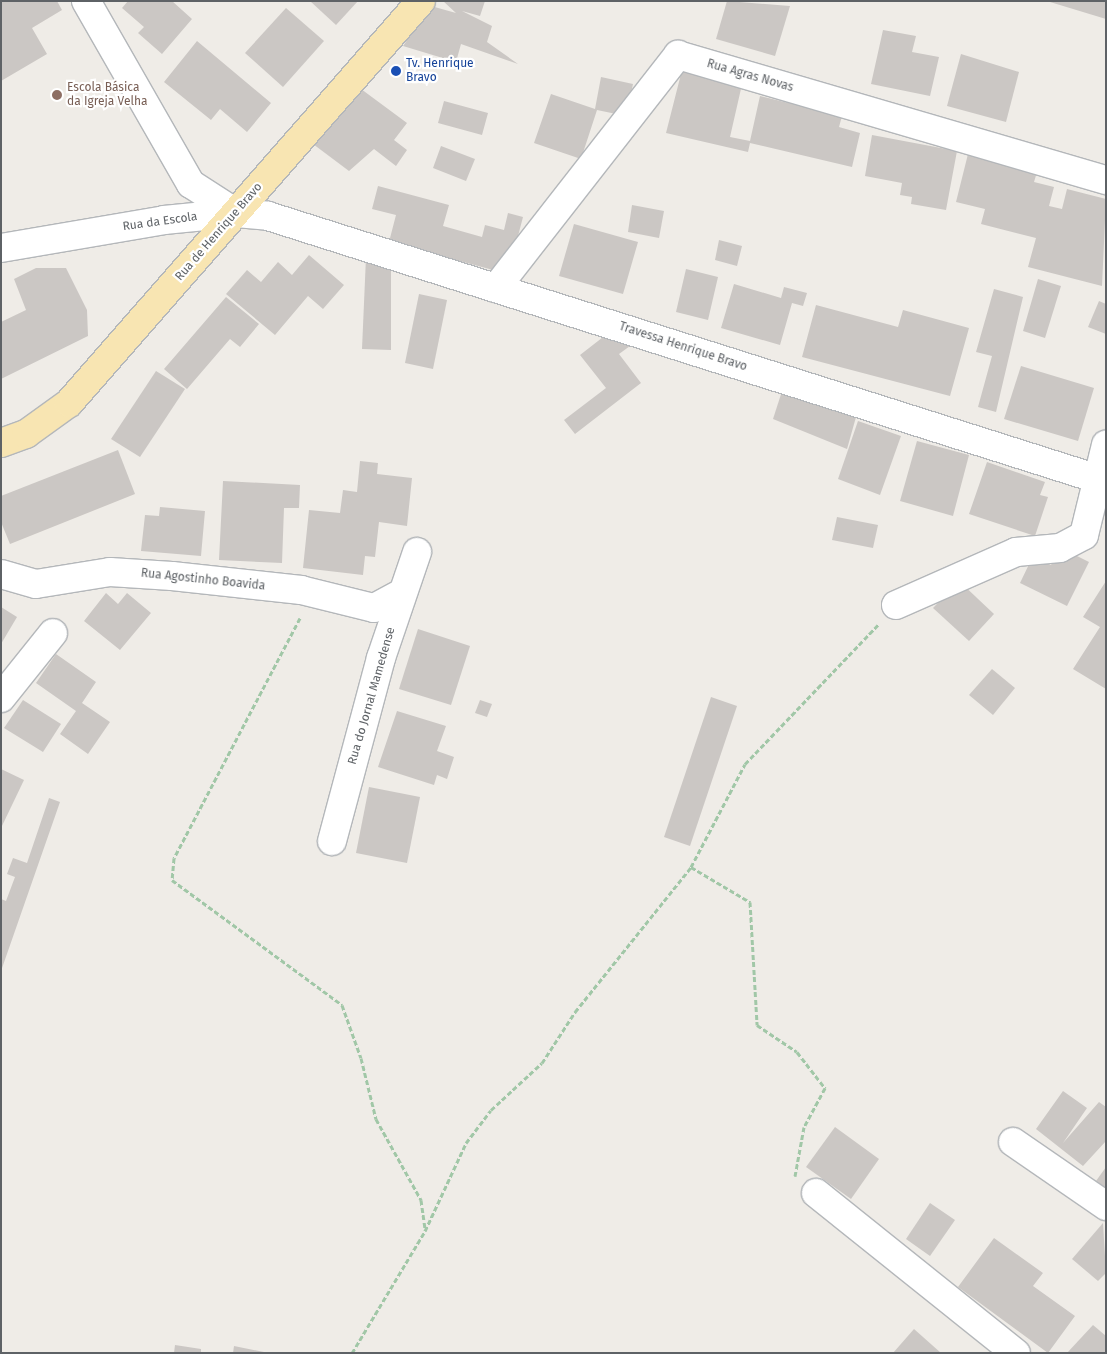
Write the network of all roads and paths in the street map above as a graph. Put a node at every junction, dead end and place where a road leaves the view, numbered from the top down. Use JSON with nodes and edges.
{"nodes":[{"id":1,"x":86,"y":1,"type":"edge"},
{"id":2,"x":421,"y":1,"type":"edge"},
{"id":3,"x":1106,"y":180,"type":"edge"},
{"id":4,"x":236,"y":213,"type":"junction"},
{"id":5,"x":1,"y":248,"type":"edge"},
{"id":6,"x":496,"y":288,"type":"junction"},
{"id":7,"x":1,"y":443,"type":"edge"},
{"id":8,"x":1106,"y":445,"type":"edge"},
{"id":9,"x":1095,"y":478,"type":"junction"},
{"id":10,"x":417,"y":552,"type":"dead end"},
{"id":11,"x":1,"y":574,"type":"edge"},
{"id":12,"x":313,"y":593,"type":"junction"},
{"id":13,"x":402,"y":593,"type":"junction"},
{"id":14,"x":896,"y":605,"type":"joint"},
{"id":15,"x":53,"y":633,"type":"dead end"},
{"id":16,"x":1,"y":698,"type":"edge"},
{"id":17,"x":332,"y":841,"type":"dead end"},
{"id":18,"x":691,"y":867,"type":"junction"},
{"id":19,"x":1013,"y":1142,"type":"dead end"},
{"id":20,"x":816,"y":1192,"type":"joint"},
{"id":21,"x":1106,"y":1206,"type":"edge"},
{"id":22,"x":425,"y":1231,"type":"junction"},
{"id":23,"x":352,"y":1353,"type":"edge"},
{"id":24,"x":1016,"y":1353,"type":"edge"}],
"edges":[{"from":1,"to":4,"type":"street"},
{"from":2,"to":4,"type":"main road","name":"Rua de Henrique Bravo"},
{"from":3,"to":6,"type":"street","name":"Rua Agras Novas"},
{"from":4,"to":5,"type":"street","name":"Rua da Escola"},
{"from":4,"to":6,"type":"street","name":"Travessa Henrique Bravo"},
{"from":4,"to":7,"type":"main road","name":"Rua de Henrique Bravo"},
{"from":6,"to":9,"type":"street","name":"Travessa Henrique Bravo"},
{"from":8,"to":9,"type":"street"},
{"from":9,"to":14,"type":"street"},
{"from":10,"to":13,"type":"street","name":"Rua do Jornal Mamedense"},
{"from":11,"to":12,"type":"street","name":"Rua Agostinho Boavida"},
{"from":12,"to":13,"type":"street","name":"Rua Agostinho Boavida"},
{"from":12,"to":22,"type":"path"},
{"from":13,"to":17,"type":"street","name":"Rua do Jornal Mamedense"},
{"from":14,"to":18,"type":"path"},
{"from":15,"to":16,"type":"street"},
{"from":18,"to":20,"type":"path"},
{"from":18,"to":22,"type":"path"},
{"from":19,"to":21,"type":"street"},
{"from":20,"to":24,"type":"street"},
{"from":22,"to":23,"type":"path"}]}
